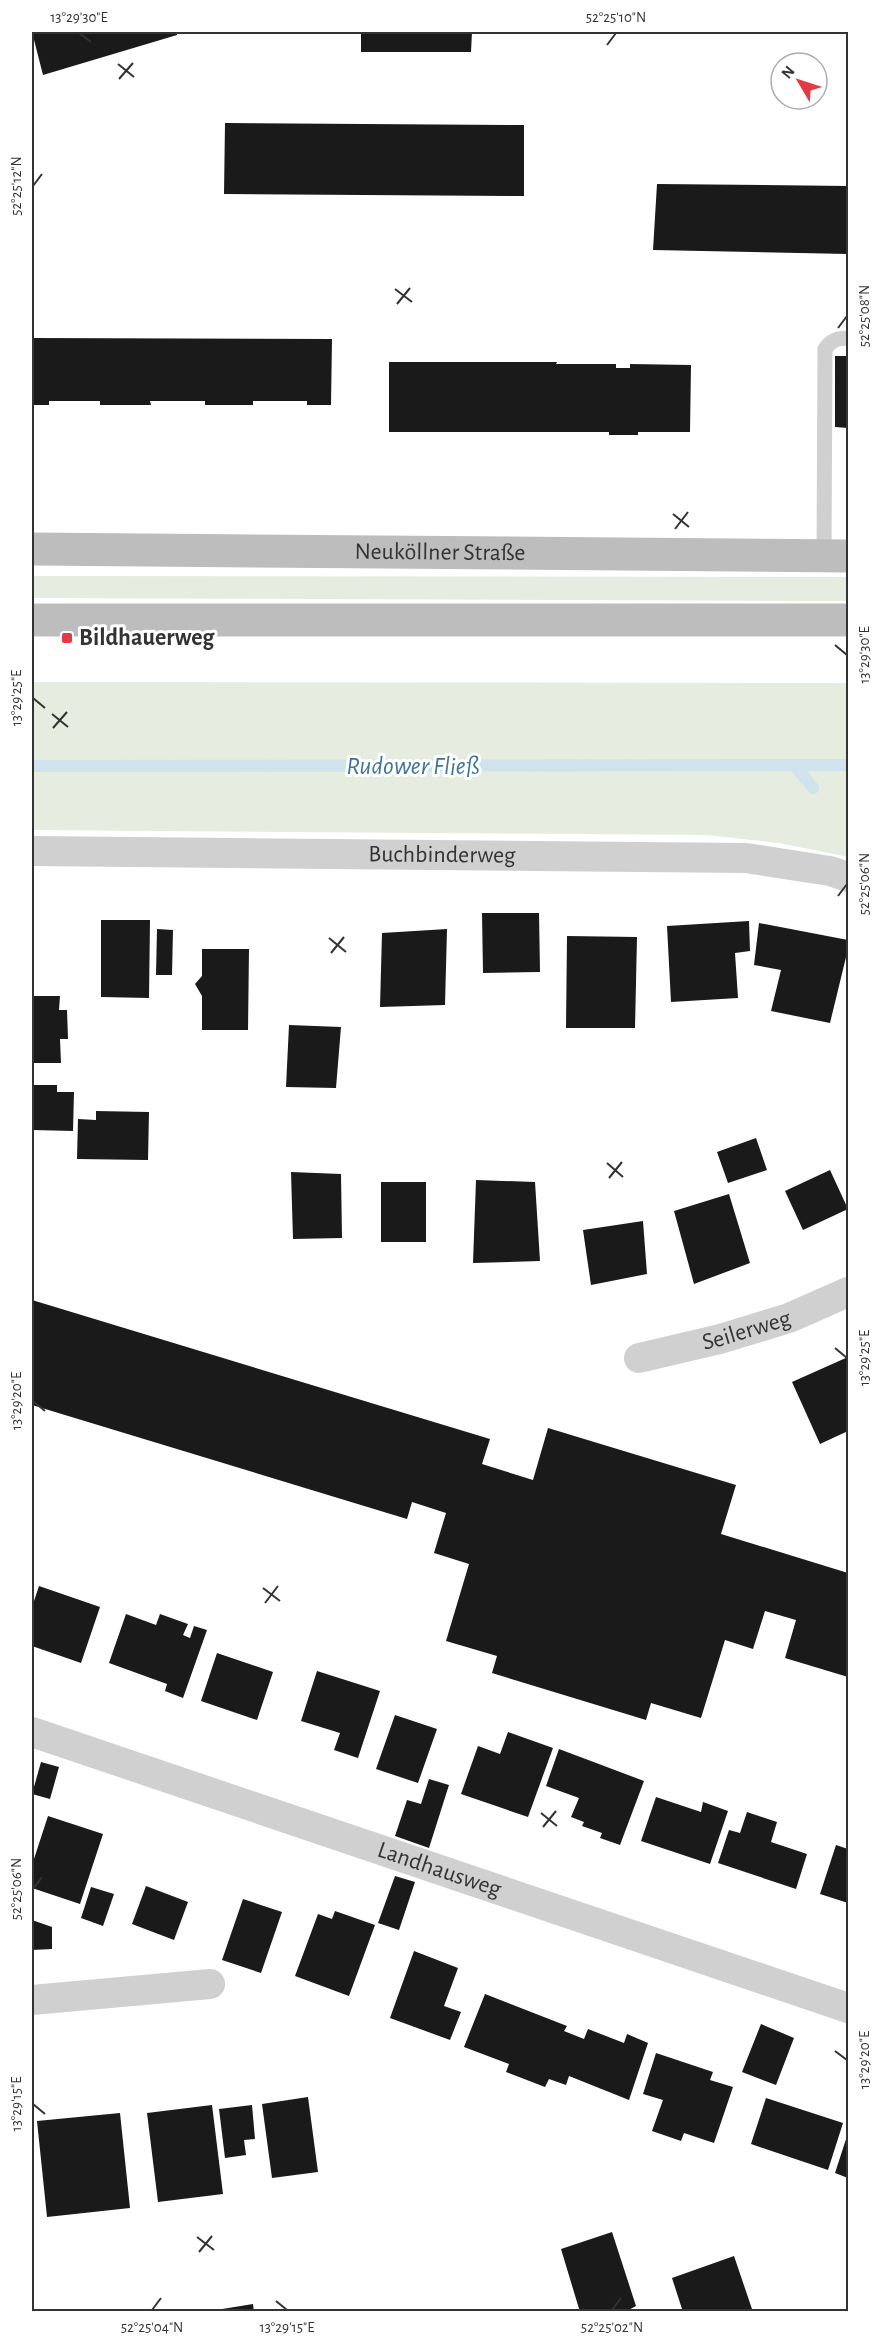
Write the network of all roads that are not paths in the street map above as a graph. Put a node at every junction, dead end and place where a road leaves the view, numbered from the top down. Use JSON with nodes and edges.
{"nodes":[{"id":1,"x":849,"y":338,"type":"edge"},
{"id":2,"x":32,"y":549,"type":"edge"},
{"id":3,"x":836,"y":556,"type":"edge"},
{"id":4,"x":32,"y":620,"type":"edge"},
{"id":5,"x":849,"y":621,"type":"edge"},
{"id":6,"x":32,"y":851,"type":"edge"},
{"id":7,"x":849,"y":877,"type":"edge"},
{"id":8,"x":849,"y":1292,"type":"edge"},
{"id":9,"x":639,"y":1358,"type":"dead end"},
{"id":10,"x":32,"y":1732,"type":"edge"},
{"id":11,"x":210,"y":1984,"type":"dead end"},
{"id":12,"x":32,"y":2000,"type":"edge"},
{"id":13,"x":849,"y":2008,"type":"edge"}],
"edges":[{"from":1,"to":3,"type":"lane"},
{"from":2,"to":3,"type":"main road","name":"Neuköllner Straße"},
{"from":4,"to":5,"type":"main road"},
{"from":6,"to":7,"type":"street","name":"Buchbinderweg"},
{"from":8,"to":9,"type":"street","name":"Seilerweg"},
{"from":10,"to":13,"type":"street","name":"Landhausweg"},
{"from":11,"to":12,"type":"street"}]}
